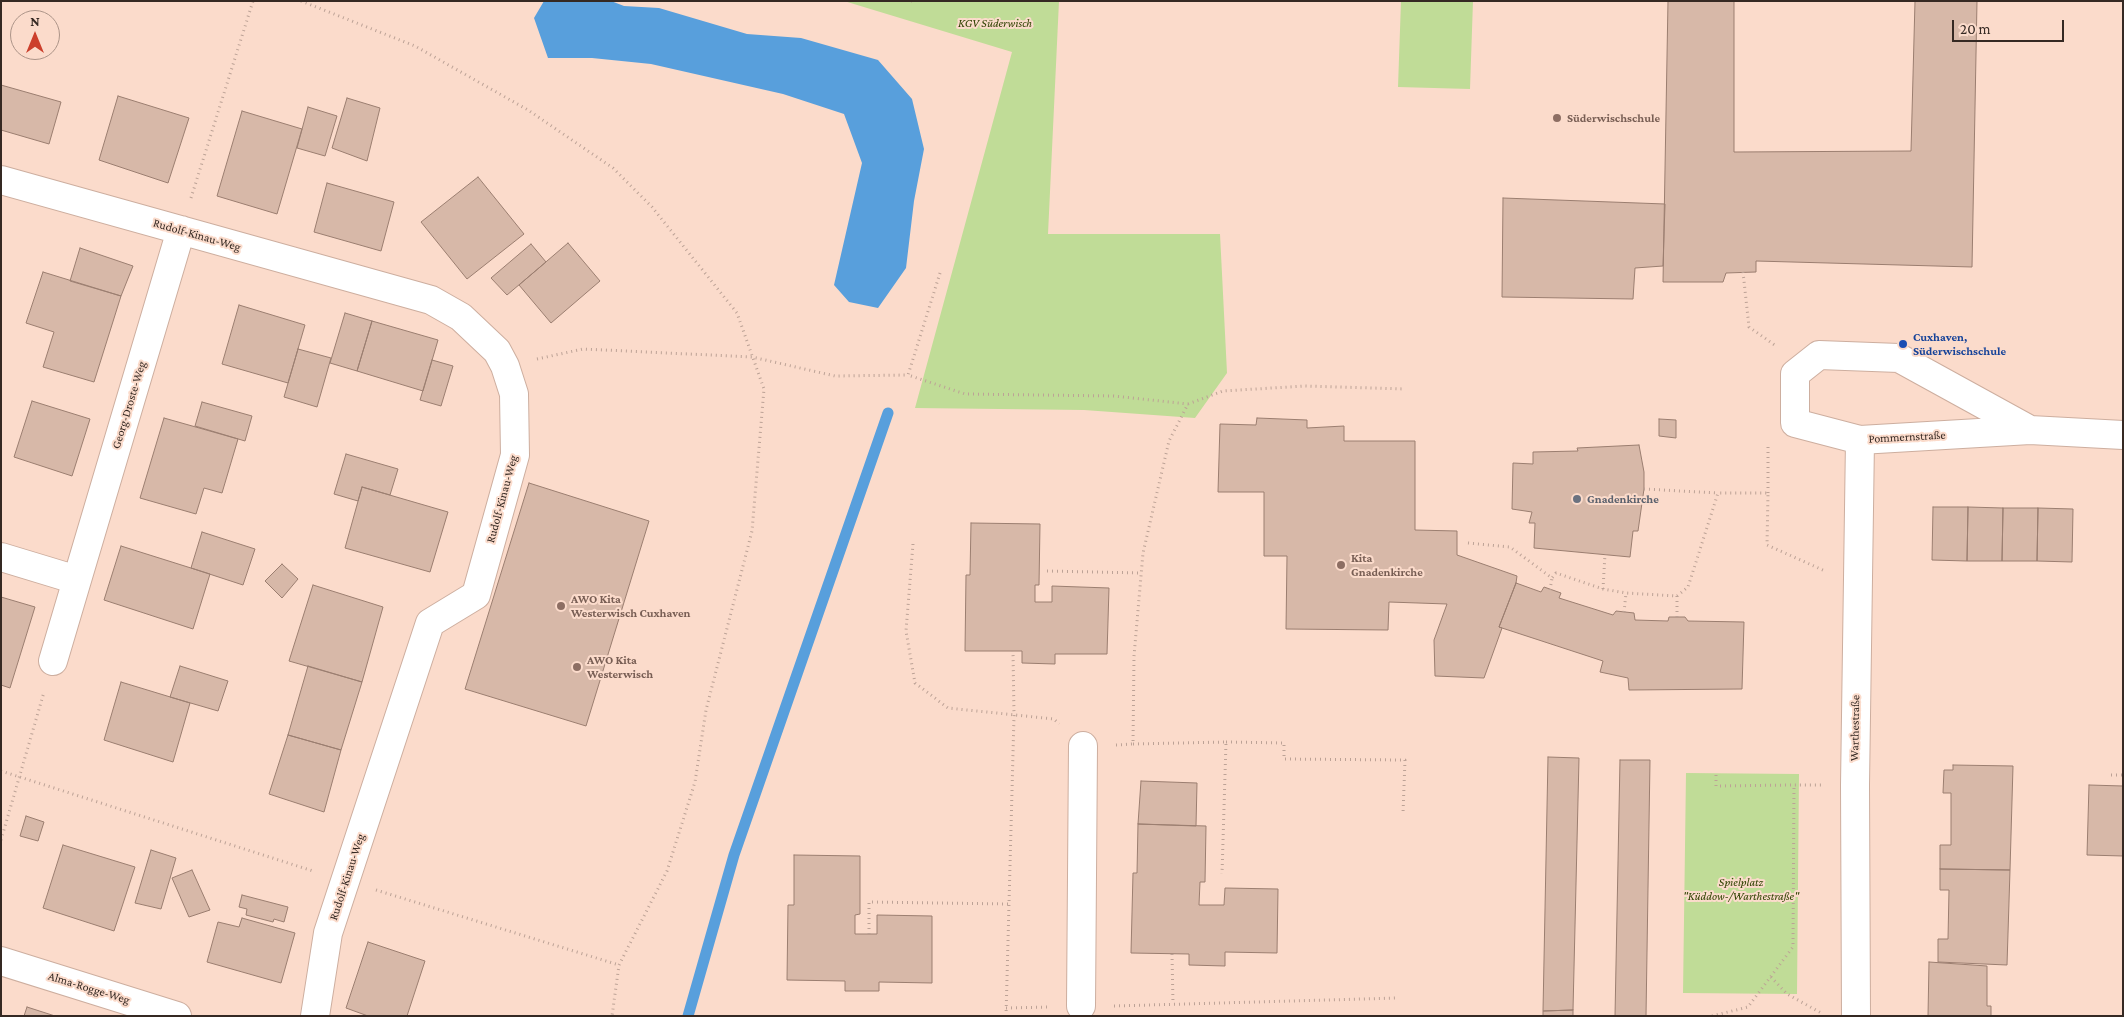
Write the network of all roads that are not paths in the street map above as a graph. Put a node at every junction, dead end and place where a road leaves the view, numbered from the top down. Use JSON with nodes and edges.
{"nodes":[{"id":1,"x":1,"y":180,"type":"edge"},
{"id":2,"x":181,"y":230,"type":"junction"},
{"id":3,"x":2030,"y":430,"type":"junction"},
{"id":4,"x":2123,"y":435,"type":"edge"},
{"id":5,"x":1860,"y":440,"type":"junction"},
{"id":6,"x":1,"y":558,"type":"edge"},
{"id":7,"x":77,"y":580,"type":"junction"},
{"id":8,"x":53,"y":661,"type":"road end"},
{"id":9,"x":1083,"y":746,"type":"road end"},
{"id":10,"x":1,"y":961,"type":"edge"},
{"id":11,"x":1081,"y":1006,"type":"road end"},
{"id":12,"x":177,"y":1016,"type":"edge"},
{"id":13,"x":314,"y":1016,"type":"edge"},
{"id":14,"x":1856,"y":1016,"type":"edge"}],
"edges":[{"from":1,"to":2,"type":"street","name":"Rudolf-Kinau-Weg"},
{"from":2,"to":7,"type":"street","name":"Georg-Droste-Weg"},
{"from":2,"to":13,"type":"street","name":"Rudolf-Kinau-Weg"},
{"from":3,"to":4,"type":"street","name":"Pommernstraße"},
{"from":3,"to":5,"type":"street","name":"Pommernstraße"},
{"from":3,"to":5,"type":"street","name":"Pommernstraße"},
{"from":5,"to":14,"type":"street","name":"Warthestraße"},
{"from":6,"to":7,"type":"street"},
{"from":7,"to":8,"type":"street","name":"Georg-Droste-Weg"},
{"from":9,"to":11,"type":"street"},
{"from":10,"to":12,"type":"street","name":"Alma-Rogge-Weg"}]}
